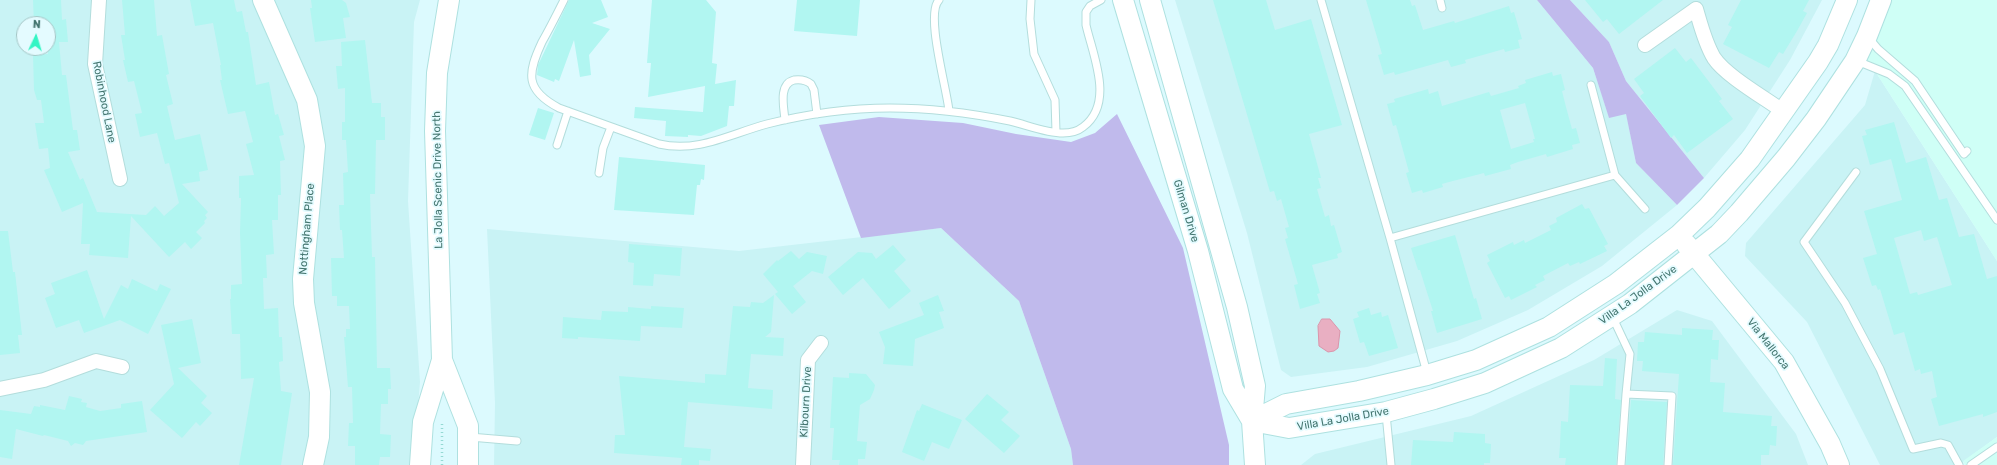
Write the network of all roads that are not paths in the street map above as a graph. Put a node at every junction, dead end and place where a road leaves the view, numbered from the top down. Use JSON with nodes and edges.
{"nodes":[{"id":1,"x":99,"y":0,"type":"edge"},
{"id":2,"x":263,"y":0,"type":"edge"},
{"id":3,"x":449,"y":0,"type":"edge"},
{"id":4,"x":564,"y":0,"type":"edge"},
{"id":5,"x":939,"y":0,"type":"edge"},
{"id":6,"x":1032,"y":0,"type":"edge"},
{"id":7,"x":1101,"y":0,"type":"edge"},
{"id":8,"x":1122,"y":0,"type":"edge"},
{"id":9,"x":1150,"y":0,"type":"edge"},
{"id":10,"x":1321,"y":0,"type":"edge"},
{"id":11,"x":1440,"y":0,"type":"edge"},
{"id":12,"x":1847,"y":0,"type":"edge"},
{"id":13,"x":1882,"y":0,"type":"edge"},
{"id":14,"x":1442,"y":8,"type":"dead end"},
{"id":15,"x":1867,"y":36,"type":"junction"},
{"id":16,"x":1645,"y":45,"type":"dead end"},
{"id":17,"x":1855,"y":61,"type":"junction"},
{"id":18,"x":1590,"y":85,"type":"dead end"},
{"id":19,"x":568,"y":111,"type":"junction"},
{"id":20,"x":949,"y":111,"type":"junction"},
{"id":21,"x":1784,"y":112,"type":"junction"},
{"id":22,"x":817,"y":114,"type":"junction"},
{"id":23,"x":785,"y":120,"type":"junction"},
{"id":24,"x":611,"y":127,"type":"junction"},
{"id":25,"x":1056,"y":132,"type":"junction"},
{"id":26,"x":557,"y":145,"type":"dead end"},
{"id":27,"x":1967,"y":151,"type":"dead end"},
{"id":28,"x":1856,"y":172,"type":"dead end"},
{"id":29,"x":599,"y":173,"type":"dead end"},
{"id":30,"x":1615,"y":175,"type":"junction"},
{"id":31,"x":120,"y":180,"type":"dead end"},
{"id":32,"x":1645,"y":209,"type":"dead end"},
{"id":33,"x":1997,"y":220,"type":"edge"},
{"id":34,"x":1679,"y":235,"type":"junction"},
{"id":35,"x":1390,"y":238,"type":"junction"},
{"id":36,"x":1695,"y":254,"type":"junction"},
{"id":37,"x":1612,"y":316,"type":"junction"},
{"id":38,"x":821,"y":343,"type":"dead end"},
{"id":39,"x":442,"y":360,"type":"junction"},
{"id":40,"x":122,"y":367,"type":"dead end"},
{"id":41,"x":1427,"y":375,"type":"junction"},
{"id":42,"x":0,"y":389,"type":"edge"},
{"id":43,"x":1626,"y":394,"type":"junction"},
{"id":44,"x":1386,"y":412,"type":"junction"},
{"id":45,"x":1252,"y":421,"type":"junction"},
{"id":46,"x":468,"y":437,"type":"junction"},
{"id":47,"x":518,"y":441,"type":"dead end"},
{"id":48,"x":1997,"y":447,"type":"edge"},
{"id":49,"x":313,"y":465,"type":"edge"},
{"id":50,"x":420,"y":465,"type":"edge"},
{"id":51,"x":468,"y":465,"type":"edge"},
{"id":52,"x":803,"y":465,"type":"edge"},
{"id":53,"x":1255,"y":465,"type":"edge"},
{"id":54,"x":1391,"y":465,"type":"edge"},
{"id":55,"x":1621,"y":465,"type":"edge"},
{"id":56,"x":1668,"y":465,"type":"edge"},
{"id":57,"x":1839,"y":465,"type":"edge"},
{"id":58,"x":1959,"y":465,"type":"edge"},
{"id":59,"x":1971,"y":465,"type":"edge"}],
"edges":[{"from":1,"to":31,"type":"street","name":"Robinhood Lane"},
{"from":2,"to":49,"type":"main road","name":"Nottingham Place"},
{"from":3,"to":39,"type":"main road","name":"La Jolla Scenic Drive North"},
{"from":4,"to":19,"type":"lane"},
{"from":5,"to":20,"type":"lane"},
{"from":6,"to":25,"type":"lane"},
{"from":7,"to":25,"type":"lane"},
{"from":8,"to":45,"type":"main road","name":"Gilman Drive"},
{"from":9,"to":45,"type":"main road","name":"Gilman Drive"},
{"from":10,"to":35,"type":"lane"},
{"from":11,"to":14,"type":"lane"},
{"from":12,"to":21,"type":"main road","name":"Villa La Jolla Drive"},
{"from":13,"to":15,"type":"main road","name":"Villa La Jolla Drive"},
{"from":15,"to":17,"type":"main road","name":"Villa La Jolla Drive"},
{"from":15,"to":27,"type":"lane"},
{"from":16,"to":21,"type":"street"},
{"from":17,"to":33,"type":"lane"},
{"from":17,"to":36,"type":"main road","name":"Villa La Jolla Drive"},
{"from":18,"to":30,"type":"lane"},
{"from":19,"to":24,"type":"lane"},
{"from":19,"to":26,"type":"lane"},
{"from":20,"to":22,"type":"lane"},
{"from":20,"to":25,"type":"lane"},
{"from":21,"to":34,"type":"main road","name":"Villa La Jolla Drive"},
{"from":22,"to":23,"type":"lane"},
{"from":22,"to":23,"type":"lane"},
{"from":23,"to":24,"type":"lane"},
{"from":24,"to":29,"type":"lane"},
{"from":28,"to":58,"type":"lane"},
{"from":30,"to":32,"type":"lane"},
{"from":30,"to":35,"type":"lane"},
{"from":34,"to":36,"type":"main road","name":"Via Mallorca"},
{"from":34,"to":41,"type":"main road","name":"Villa La Jolla Drive"},
{"from":35,"to":41,"type":"lane"},
{"from":36,"to":37,"type":"main road","name":"Villa La Jolla Drive"},
{"from":36,"to":57,"type":"main road","name":"Via Mallorca"},
{"from":37,"to":43,"type":"lane"},
{"from":37,"to":44,"type":"main road","name":"Villa La Jolla Drive"},
{"from":38,"to":52,"type":"street","name":"Kilbourn Drive"},
{"from":39,"to":46,"type":"main road","name":"La Jolla Scenic Drive North"},
{"from":39,"to":50,"type":"main road","name":"La Jolla Scenic Drive North"},
{"from":40,"to":42,"type":"street"},
{"from":41,"to":45,"type":"main road","name":"Villa La Jolla Drive"},
{"from":43,"to":55,"type":"lane"},
{"from":43,"to":56,"type":"lane"},
{"from":44,"to":45,"type":"main road","name":"Villa La Jolla Drive"},
{"from":44,"to":54,"type":"lane"},
{"from":45,"to":53,"type":"main road","name":"Gilman Drive"},
{"from":46,"to":47,"type":"lane"},
{"from":46,"to":51,"type":"main road","name":"La Jolla Scenic Drive North"},
{"from":48,"to":59,"type":"lane"}]}
